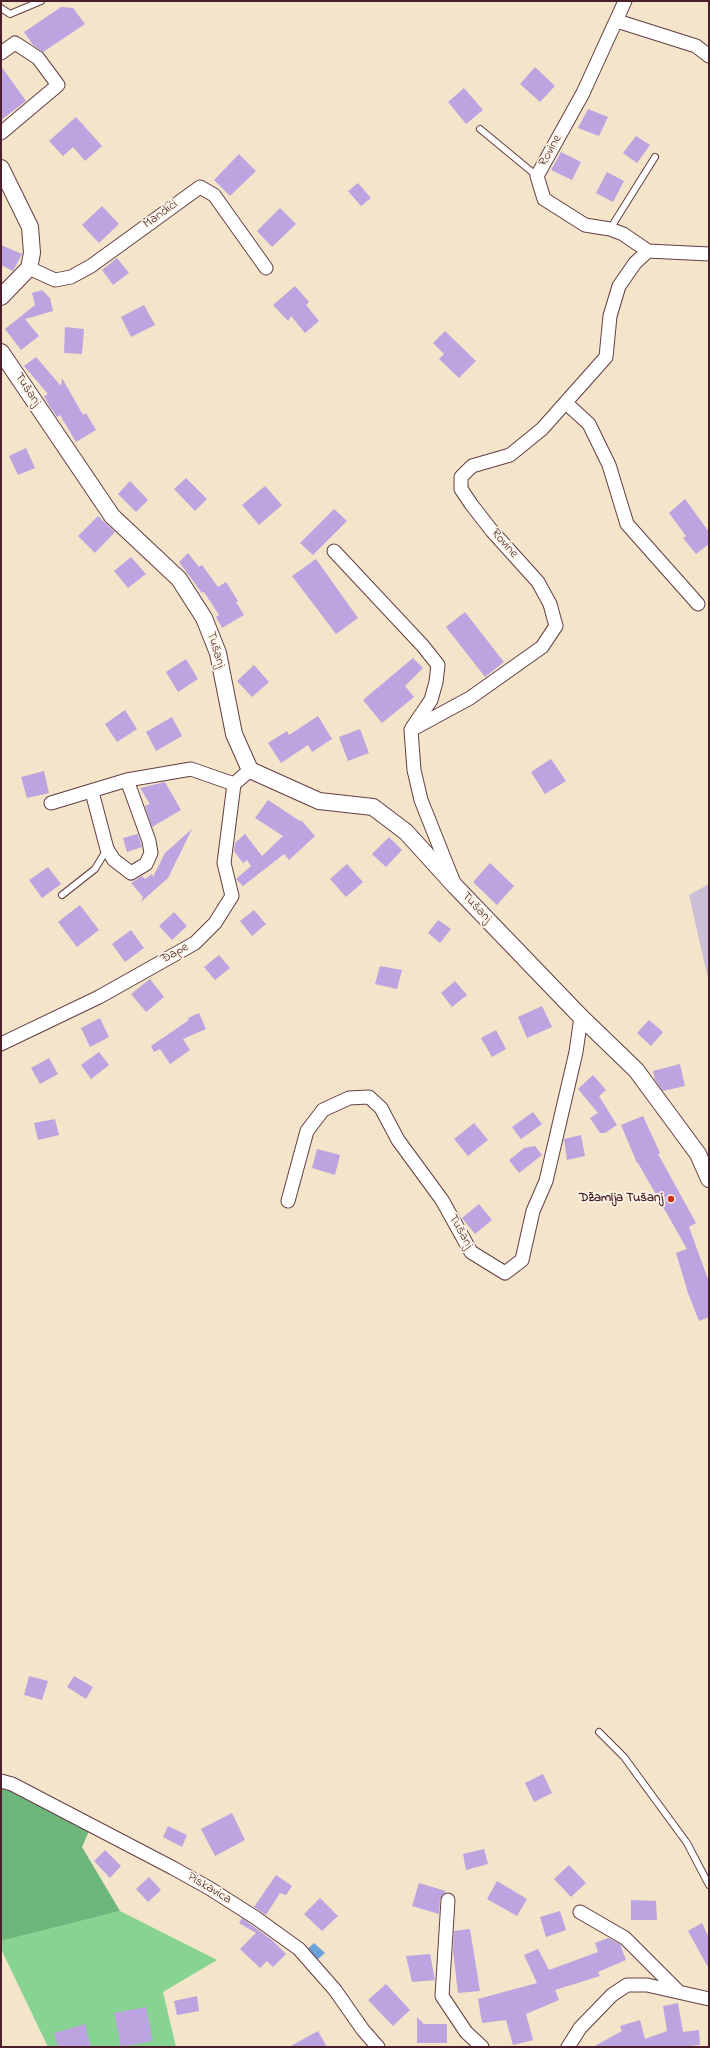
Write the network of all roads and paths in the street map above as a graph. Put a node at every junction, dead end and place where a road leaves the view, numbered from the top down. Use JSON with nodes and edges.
{"nodes":[{"id":1,"x":41,"y":1,"type":"edge"},
{"id":2,"x":625,"y":1,"type":"edge"},
{"id":3,"x":1,"y":8,"type":"edge"},
{"id":4,"x":617,"y":20,"type":"junction"},
{"id":5,"x":1,"y":53,"type":"edge"},
{"id":6,"x":709,"y":56,"type":"edge"},
{"id":7,"x":480,"y":129,"type":"dead end"},
{"id":8,"x":1,"y":132,"type":"edge"},
{"id":9,"x":655,"y":158,"type":"dead end"},
{"id":10,"x":1,"y":168,"type":"edge"},
{"id":11,"x":537,"y":176,"type":"junction"},
{"id":12,"x":610,"y":229,"type":"junction"},
{"id":13,"x":648,"y":251,"type":"junction"},
{"id":14,"x":709,"y":254,"type":"edge"},
{"id":15,"x":29,"y":268,"type":"junction"},
{"id":16,"x":266,"y":268,"type":"dead end"},
{"id":17,"x":1,"y":297,"type":"edge"},
{"id":18,"x":1,"y":352,"type":"edge"},
{"id":19,"x":566,"y":403,"type":"junction"},
{"id":20,"x":334,"y":551,"type":"dead end"},
{"id":21,"x":698,"y":604,"type":"dead end"},
{"id":22,"x":411,"y":730,"type":"junction"},
{"id":23,"x":250,"y":770,"type":"junction"},
{"id":24,"x":127,"y":780,"type":"junction"},
{"id":25,"x":234,"y":784,"type":"junction"},
{"id":26,"x":92,"y":792,"type":"junction"},
{"id":27,"x":51,"y":803,"type":"dead end"},
{"id":28,"x":107,"y":849,"type":"junction"},
{"id":29,"x":455,"y":886,"type":"junction"},
{"id":30,"x":62,"y":895,"type":"dead end"},
{"id":31,"x":581,"y":1017,"type":"junction"},
{"id":32,"x":1,"y":1044,"type":"edge"},
{"id":33,"x":709,"y":1179,"type":"edge"},
{"id":34,"x":288,"y":1201,"type":"dead end"},
{"id":35,"x":599,"y":1732,"type":"dead end"},
{"id":36,"x":1,"y":1781,"type":"edge"},
{"id":37,"x":709,"y":1885,"type":"edge"},
{"id":38,"x":448,"y":1900,"type":"dead end"},
{"id":39,"x":580,"y":1912,"type":"dead end"},
{"id":40,"x":677,"y":1990,"type":"junction"},
{"id":41,"x":709,"y":1999,"type":"edge"},
{"id":42,"x":378,"y":2047,"type":"edge"},
{"id":43,"x":482,"y":2047,"type":"edge"},
{"id":44,"x":568,"y":2047,"type":"edge"}],
"edges":[{"from":1,"to":3,"type":"lane"},
{"from":2,"to":4,"type":"street","name":"Rovine"},
{"from":4,"to":6,"type":"street"},
{"from":4,"to":11,"type":"street","name":"Rovine"},
{"from":5,"to":8,"type":"street"},
{"from":7,"to":11,"type":"lane"},
{"from":9,"to":12,"type":"lane"},
{"from":10,"to":15,"type":"street"},
{"from":11,"to":12,"type":"street","name":"Rovine"},
{"from":12,"to":13,"type":"street","name":"Rovine"},
{"from":13,"to":14,"type":"street"},
{"from":13,"to":19,"type":"street","name":"Rovine"},
{"from":15,"to":16,"type":"street","name":"Mandići"},
{"from":15,"to":17,"type":"street"},
{"from":18,"to":23,"type":"street","name":"Tušanj"},
{"from":19,"to":21,"type":"street"},
{"from":19,"to":22,"type":"street","name":"Rovine"},
{"from":20,"to":22,"type":"street"},
{"from":22,"to":29,"type":"street","name":"Tušanj"},
{"from":23,"to":25,"type":"street"},
{"from":23,"to":29,"type":"street","name":"Tušanj"},
{"from":24,"to":25,"type":"street"},
{"from":24,"to":26,"type":"street"},
{"from":24,"to":28,"type":"street"},
{"from":25,"to":32,"type":"street","name":"Đape"},
{"from":26,"to":27,"type":"street"},
{"from":26,"to":28,"type":"street"},
{"from":28,"to":30,"type":"lane"},
{"from":29,"to":31,"type":"street","name":"Tušanj"},
{"from":31,"to":33,"type":"street","name":"Tušanj"},
{"from":31,"to":34,"type":"street","name":"Tušanj"},
{"from":35,"to":37,"type":"lane"},
{"from":36,"to":42,"type":"street","name":"Piskavica"},
{"from":38,"to":43,"type":"street"},
{"from":39,"to":40,"type":"street"},
{"from":40,"to":41,"type":"street"},
{"from":40,"to":44,"type":"street"}]}
